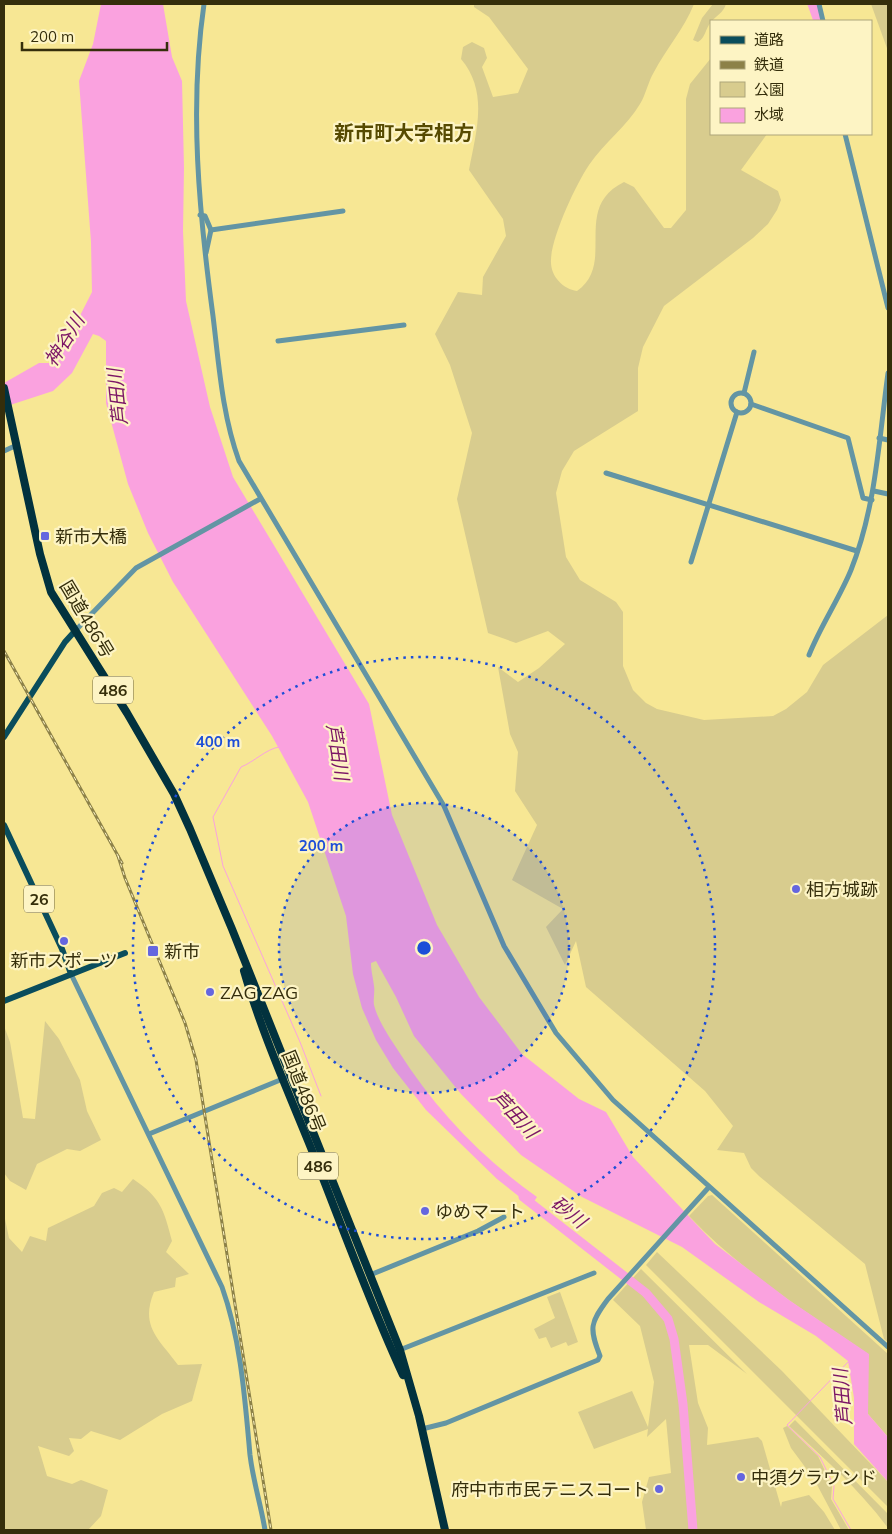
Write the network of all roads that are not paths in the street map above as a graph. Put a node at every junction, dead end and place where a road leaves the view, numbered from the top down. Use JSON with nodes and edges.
{"nodes":[{"id":1,"x":204,"y":4,"type":"edge"},
{"id":2,"x":819,"y":4,"type":"edge"},
{"id":3,"x":823,"y":20,"type":"edge"},
{"id":4,"x":845,"y":135,"type":"edge"},
{"id":5,"x":344,"y":212,"type":"dead end"},
{"id":6,"x":200,"y":215,"type":"junction"},
{"id":7,"x":211,"y":230,"type":"junction"},
{"id":8,"x":205,"y":254,"type":"junction"},
{"id":9,"x":888,"y":308,"type":"edge"},
{"id":10,"x":404,"y":325,"type":"dead end"},
{"id":11,"x":278,"y":341,"type":"dead end"},
{"id":12,"x":754,"y":352,"type":"dead end"},
{"id":13,"x":888,"y":373,"type":"edge"},
{"id":14,"x":4,"y":388,"type":"edge"},
{"id":15,"x":744,"y":393,"type":"junction"},
{"id":16,"x":751,"y":404,"type":"junction"},
{"id":17,"x":737,"y":412,"type":"junction"},
{"id":18,"x":879,"y":438,"type":"junction"},
{"id":19,"x":888,"y":440,"type":"edge"},
{"id":20,"x":16,"y":445,"type":"junction"},
{"id":21,"x":4,"y":451,"type":"edge"},
{"id":22,"x":606,"y":473,"type":"dead end"},
{"id":23,"x":874,"y":490,"type":"junction"},
{"id":24,"x":888,"y":494,"type":"edge"},
{"id":25,"x":260,"y":499,"type":"junction"},
{"id":26,"x":872,"y":500,"type":"junction"},
{"id":27,"x":709,"y":503,"type":"junction"},
{"id":28,"x":857,"y":551,"type":"junction"},
{"id":29,"x":691,"y":562,"type":"dead end"},
{"id":30,"x":75,"y":631,"type":"junction"},
{"id":31,"x":809,"y":655,"type":"dead end"},
{"id":32,"x":4,"y":737,"type":"edge"},
{"id":33,"x":4,"y":825,"type":"edge"},
{"id":34,"x":125,"y":953,"type":"dead end"},
{"id":35,"x":71,"y":974,"type":"junction"},
{"id":36,"x":4,"y":1001,"type":"edge"},
{"id":37,"x":287,"y":1077,"type":"junction"},
{"id":38,"x":149,"y":1134,"type":"junction"},
{"id":39,"x":708,"y":1189,"type":"junction"},
{"id":40,"x":504,"y":1217,"type":"dead end"},
{"id":41,"x":594,"y":1273,"type":"dead end"},
{"id":42,"x":370,"y":1274,"type":"junction"},
{"id":43,"x":888,"y":1347,"type":"edge"},
{"id":44,"x":396,"y":1352,"type":"junction"},
{"id":45,"x":422,"y":1429,"type":"junction"},
{"id":46,"x":265,"y":1530,"type":"edge"},
{"id":47,"x":445,"y":1530,"type":"edge"}],
"edges":[{"from":1,"to":6,"type":"street"},
{"from":2,"to":3,"type":"street"},
{"from":4,"to":9,"type":"street"},
{"from":5,"to":7,"type":"street"},
{"from":6,"to":7,"type":"street"},
{"from":6,"to":8,"type":"street"},
{"from":7,"to":8,"type":"street"},
{"from":8,"to":25,"type":"street"},
{"from":10,"to":11,"type":"street"},
{"from":12,"to":15,"type":"street"},
{"from":13,"to":18,"type":"street"},
{"from":14,"to":20,"type":"highway","name":"国道486号","number":"486"},
{"from":15,"to":16,"type":"street"},
{"from":15,"to":17,"type":"street"},
{"from":16,"to":17,"type":"street"},
{"from":16,"to":26,"type":"street"},
{"from":17,"to":27,"type":"street"},
{"from":18,"to":19,"type":"street"},
{"from":18,"to":23,"type":"street"},
{"from":20,"to":21,"type":"street"},
{"from":20,"to":30,"type":"highway","name":"国道486号","number":"486"},
{"from":22,"to":27,"type":"street"},
{"from":23,"to":24,"type":"street"},
{"from":23,"to":26,"type":"street"},
{"from":25,"to":30,"type":"street"},
{"from":25,"to":39,"type":"street"},
{"from":26,"to":28,"type":"street"},
{"from":27,"to":28,"type":"street"},
{"from":27,"to":29,"type":"street"},
{"from":28,"to":31,"type":"street"},
{"from":30,"to":32,"type":"main road"},
{"from":30,"to":37,"type":"highway","name":"国道486号","number":"486"},
{"from":33,"to":35,"type":"main road","number":"26"},
{"from":34,"to":35,"type":"main road"},
{"from":35,"to":36,"type":"main road"},
{"from":35,"to":38,"type":"street"},
{"from":37,"to":38,"type":"street"},
{"from":37,"to":42,"type":"highway","name":"国道486号","number":"486"},
{"from":37,"to":44,"type":"highway","name":"国道486号","number":"486"},
{"from":38,"to":46,"type":"street"},
{"from":39,"to":43,"type":"street"},
{"from":39,"to":45,"type":"street"},
{"from":40,"to":42,"type":"street"},
{"from":41,"to":44,"type":"street"},
{"from":42,"to":44,"type":"highway","name":"国道486号","number":"486"},
{"from":44,"to":45,"type":"highway","name":"国道486号","number":"486"},
{"from":45,"to":47,"type":"highway","name":"国道486号","number":"486"}]}
